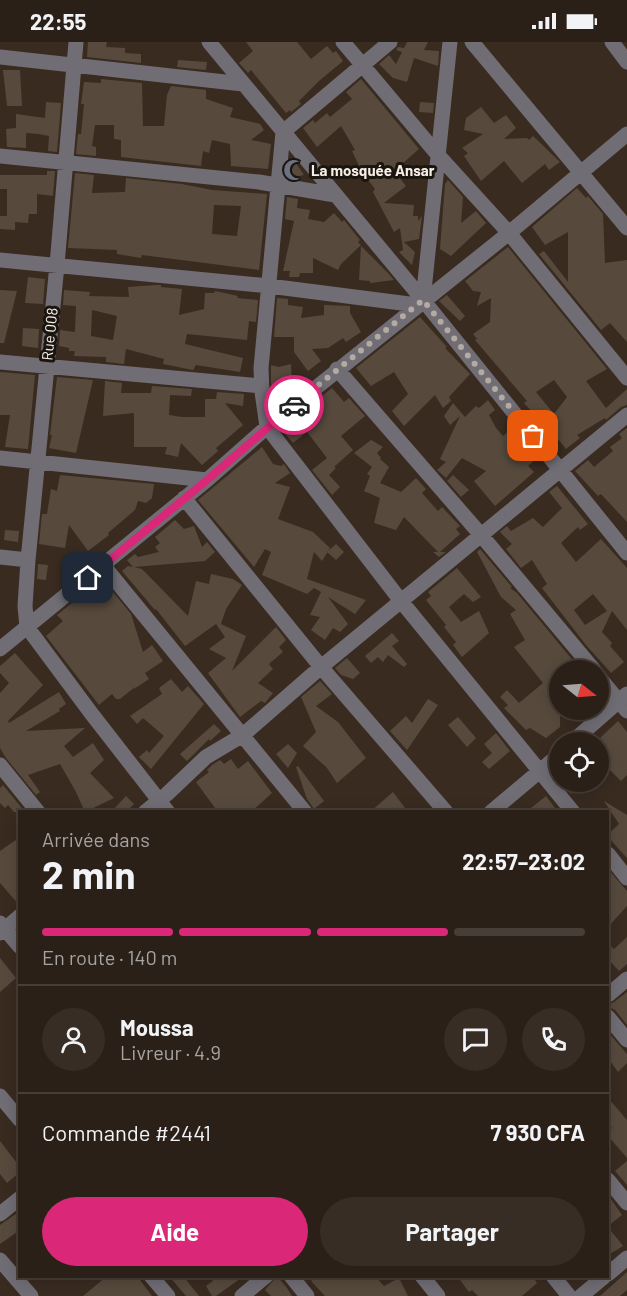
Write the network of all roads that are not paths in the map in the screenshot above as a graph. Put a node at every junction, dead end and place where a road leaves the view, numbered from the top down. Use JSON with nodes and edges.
{"nodes":[{"id":1,"x":76,"y":42,"type":"edge"},
{"id":2,"x":209,"y":42,"type":"edge"},
{"id":3,"x":343,"y":42,"type":"edge"},
{"id":4,"x":390,"y":42,"type":"edge"},
{"id":5,"x":450,"y":42,"type":"edge"},
{"id":6,"x":472,"y":42,"type":"edge"},
{"id":7,"x":612,"y":42,"type":"edge"},
{"id":8,"x":0,"y":57,"type":"edge"},
{"id":9,"x":627,"y":62,"type":"edge"},
{"id":10,"x":74,"y":65,"type":"junction"},
{"id":11,"x":361,"y":65,"type":"junction"},
{"id":12,"x":243,"y":84,"type":"junction"},
{"id":13,"x":283,"y":132,"type":"junction"},
{"id":14,"x":627,"y":134,"type":"edge"},
{"id":15,"x":438,"y":155,"type":"junction"},
{"id":16,"x":0,"y":156,"type":"edge"},
{"id":17,"x":66,"y":164,"type":"junction"},
{"id":18,"x":581,"y":172,"type":"junction"},
{"id":19,"x":279,"y":185,"type":"junction"},
{"id":20,"x":335,"y":195,"type":"junction"},
{"id":21,"x":627,"y":228,"type":"edge"},
{"id":22,"x":509,"y":233,"type":"junction"},
{"id":23,"x":0,"y":260,"type":"edge"},
{"id":24,"x":57,"y":265,"type":"junction"},
{"id":25,"x":269,"y":286,"type":"junction"},
{"id":26,"x":420,"y":302,"type":"junction"},
{"id":27,"x":0,"y":362,"type":"edge"},
{"id":28,"x":46,"y":367,"type":"junction"},
{"id":29,"x":338,"y":369,"type":"junction"},
{"id":30,"x":627,"y":378,"type":"edge"},
{"id":31,"x":262,"y":386,"type":"junction"},
{"id":32,"x":627,"y":415,"type":"edge"},
{"id":33,"x":267,"y":427,"type":"junction"},
{"id":34,"x":0,"y":458,"type":"edge"},
{"id":35,"x":38,"y":461,"type":"junction"},
{"id":36,"x":560,"y":470,"type":"junction"},
{"id":37,"x":207,"y":480,"type":"junction"},
{"id":38,"x":184,"y":498,"type":"junction"},
{"id":39,"x":481,"y":535,"type":"junction"},
{"id":40,"x":627,"y":553,"type":"edge"},
{"id":41,"x":0,"y":558,"type":"edge"},
{"id":42,"x":28,"y":560,"type":"junction"},
{"id":43,"x":103,"y":565,"type":"junction"},
{"id":44,"x":401,"y":601,"type":"junction"},
{"id":45,"x":27,"y":627,"type":"junction"},
{"id":46,"x":0,"y":649,"type":"edge"},
{"id":47,"x":586,"y":660,"type":"edge"},
{"id":48,"x":321,"y":667,"type":"junction"},
{"id":49,"x":609,"y":687,"type":"edge"},
{"id":50,"x":624,"y":702,"type":"edge"},
{"id":51,"x":585,"y":732,"type":"edge"},
{"id":52,"x":243,"y":735,"type":"junction"},
{"id":53,"x":549,"y":763,"type":"edge"},
{"id":54,"x":0,"y":765,"type":"edge"},
{"id":55,"x":540,"y":771,"type":"junction"},
{"id":56,"x":164,"y":806,"type":"edge"},
{"id":57,"x":36,"y":810,"type":"edge"},
{"id":58,"x":303,"y":810,"type":"edge"},
{"id":59,"x":444,"y":810,"type":"edge"},
{"id":60,"x":493,"y":810,"type":"edge"},
{"id":61,"x":571,"y":810,"type":"edge"},
{"id":62,"x":609,"y":855,"type":"edge"},
{"id":63,"x":627,"y":878,"type":"edge"},
{"id":64,"x":18,"y":917,"type":"edge"},
{"id":65,"x":2,"y":928,"type":"edge"},
{"id":66,"x":18,"y":945,"type":"edge"},
{"id":67,"x":627,"y":979,"type":"edge"},
{"id":68,"x":609,"y":994,"type":"edge"},
{"id":69,"x":609,"y":1018,"type":"edge"},
{"id":70,"x":627,"y":1040,"type":"edge"},
{"id":71,"x":0,"y":1096,"type":"edge"},
{"id":72,"x":18,"y":1118,"type":"edge"},
{"id":73,"x":609,"y":1181,"type":"edge"},
{"id":74,"x":18,"y":1200,"type":"edge"},
{"id":75,"x":627,"y":1203,"type":"edge"},
{"id":76,"x":0,"y":1214,"type":"edge"},
{"id":77,"x":627,"y":1258,"type":"edge"},
{"id":78,"x":0,"y":1260,"type":"edge"},
{"id":79,"x":609,"y":1273,"type":"edge"},
{"id":80,"x":154,"y":1278,"type":"edge"},
{"id":81,"x":264,"y":1278,"type":"edge"},
{"id":82,"x":293,"y":1278,"type":"edge"},
{"id":83,"x":424,"y":1278,"type":"edge"},
{"id":84,"x":555,"y":1278,"type":"edge"},
{"id":85,"x":602,"y":1278,"type":"edge"},
{"id":86,"x":31,"y":1296,"type":"edge"},
{"id":87,"x":168,"y":1296,"type":"edge"},
{"id":88,"x":242,"y":1296,"type":"edge"},
{"id":89,"x":307,"y":1296,"type":"edge"},
{"id":90,"x":438,"y":1296,"type":"edge"},
{"id":91,"x":569,"y":1296,"type":"edge"},
{"id":92,"x":581,"y":1296,"type":"edge"}],
"edges":[{"from":1,"to":10,"type":"street","name":"Rue 008"},
{"from":2,"to":12,"type":"street"},
{"from":3,"to":11,"type":"street"},
{"from":4,"to":11,"type":"street"},
{"from":5,"to":15,"type":"street"},
{"from":6,"to":18,"type":"street"},
{"from":7,"to":9,"type":"street"},
{"from":8,"to":10,"type":"street"},
{"from":10,"to":12,"type":"street"},
{"from":10,"to":17,"type":"street","name":"Rue 008"},
{"from":11,"to":13,"type":"street"},
{"from":11,"to":15,"type":"street"},
{"from":12,"to":13,"type":"street"},
{"from":13,"to":19,"type":"street"},
{"from":13,"to":20,"type":"street"},
{"from":14,"to":18,"type":"street"},
{"from":15,"to":22,"type":"street"},
{"from":15,"to":26,"type":"street"},
{"from":16,"to":17,"type":"street"},
{"from":17,"to":19,"type":"street"},
{"from":17,"to":24,"type":"street","name":"Rue 008"},
{"from":18,"to":21,"type":"street"},
{"from":18,"to":22,"type":"street"},
{"from":19,"to":20,"type":"street"},
{"from":19,"to":25,"type":"street"},
{"from":20,"to":26,"type":"street"},
{"from":22,"to":26,"type":"street"},
{"from":22,"to":30,"type":"street"},
{"from":23,"to":24,"type":"street"},
{"from":24,"to":25,"type":"street"},
{"from":24,"to":28,"type":"street","name":"Rue 008"},
{"from":25,"to":26,"type":"street"},
{"from":25,"to":31,"type":"street"},
{"from":26,"to":29,"type":"street"},
{"from":26,"to":36,"type":"street"},
{"from":27,"to":28,"type":"street"},
{"from":28,"to":31,"type":"street"},
{"from":28,"to":35,"type":"street","name":"Rue 008"},
{"from":29,"to":33,"type":"street"},
{"from":29,"to":39,"type":"street"},
{"from":31,"to":33,"type":"street"},
{"from":32,"to":36,"type":"street"},
{"from":33,"to":37,"type":"street"},
{"from":33,"to":44,"type":"street"},
{"from":34,"to":35,"type":"street"},
{"from":35,"to":37,"type":"street"},
{"from":35,"to":42,"type":"street","name":"Rue 008"},
{"from":36,"to":39,"type":"street"},
{"from":36,"to":40,"type":"street"},
{"from":37,"to":38,"type":"street"},
{"from":38,"to":43,"type":"street"},
{"from":38,"to":48,"type":"street"},
{"from":39,"to":44,"type":"street"},
{"from":39,"to":47,"type":"street"},
{"from":41,"to":42,"type":"street"},
{"from":42,"to":45,"type":"street","name":"Rue 008"},
{"from":43,"to":45,"type":"street"},
{"from":43,"to":52,"type":"street"},
{"from":44,"to":48,"type":"street"},
{"from":44,"to":55,"type":"street"},
{"from":45,"to":46,"type":"street"},
{"from":45,"to":56,"type":"street"},
{"from":48,"to":52,"type":"street"},
{"from":48,"to":59,"type":"street"},
{"from":49,"to":50,"type":"street"},
{"from":50,"to":51,"type":"street"},
{"from":52,"to":56,"type":"street"},
{"from":52,"to":58,"type":"street"},
{"from":53,"to":55,"type":"street"},
{"from":54,"to":57,"type":"street"},
{"from":55,"to":60,"type":"street"},
{"from":55,"to":61,"type":"street"},
{"from":62,"to":63,"type":"street"},
{"from":64,"to":65,"type":"street"},
{"from":65,"to":66,"type":"street"},
{"from":67,"to":68,"type":"street"},
{"from":69,"to":70,"type":"street"},
{"from":71,"to":72,"type":"street"},
{"from":73,"to":75,"type":"street"},
{"from":74,"to":76,"type":"street"},
{"from":77,"to":79,"type":"street"},
{"from":78,"to":86,"type":"street"},
{"from":80,"to":87,"type":"street"},
{"from":81,"to":88,"type":"street"},
{"from":82,"to":89,"type":"street"},
{"from":83,"to":90,"type":"street"},
{"from":84,"to":91,"type":"street"},
{"from":85,"to":92,"type":"street"}]}
